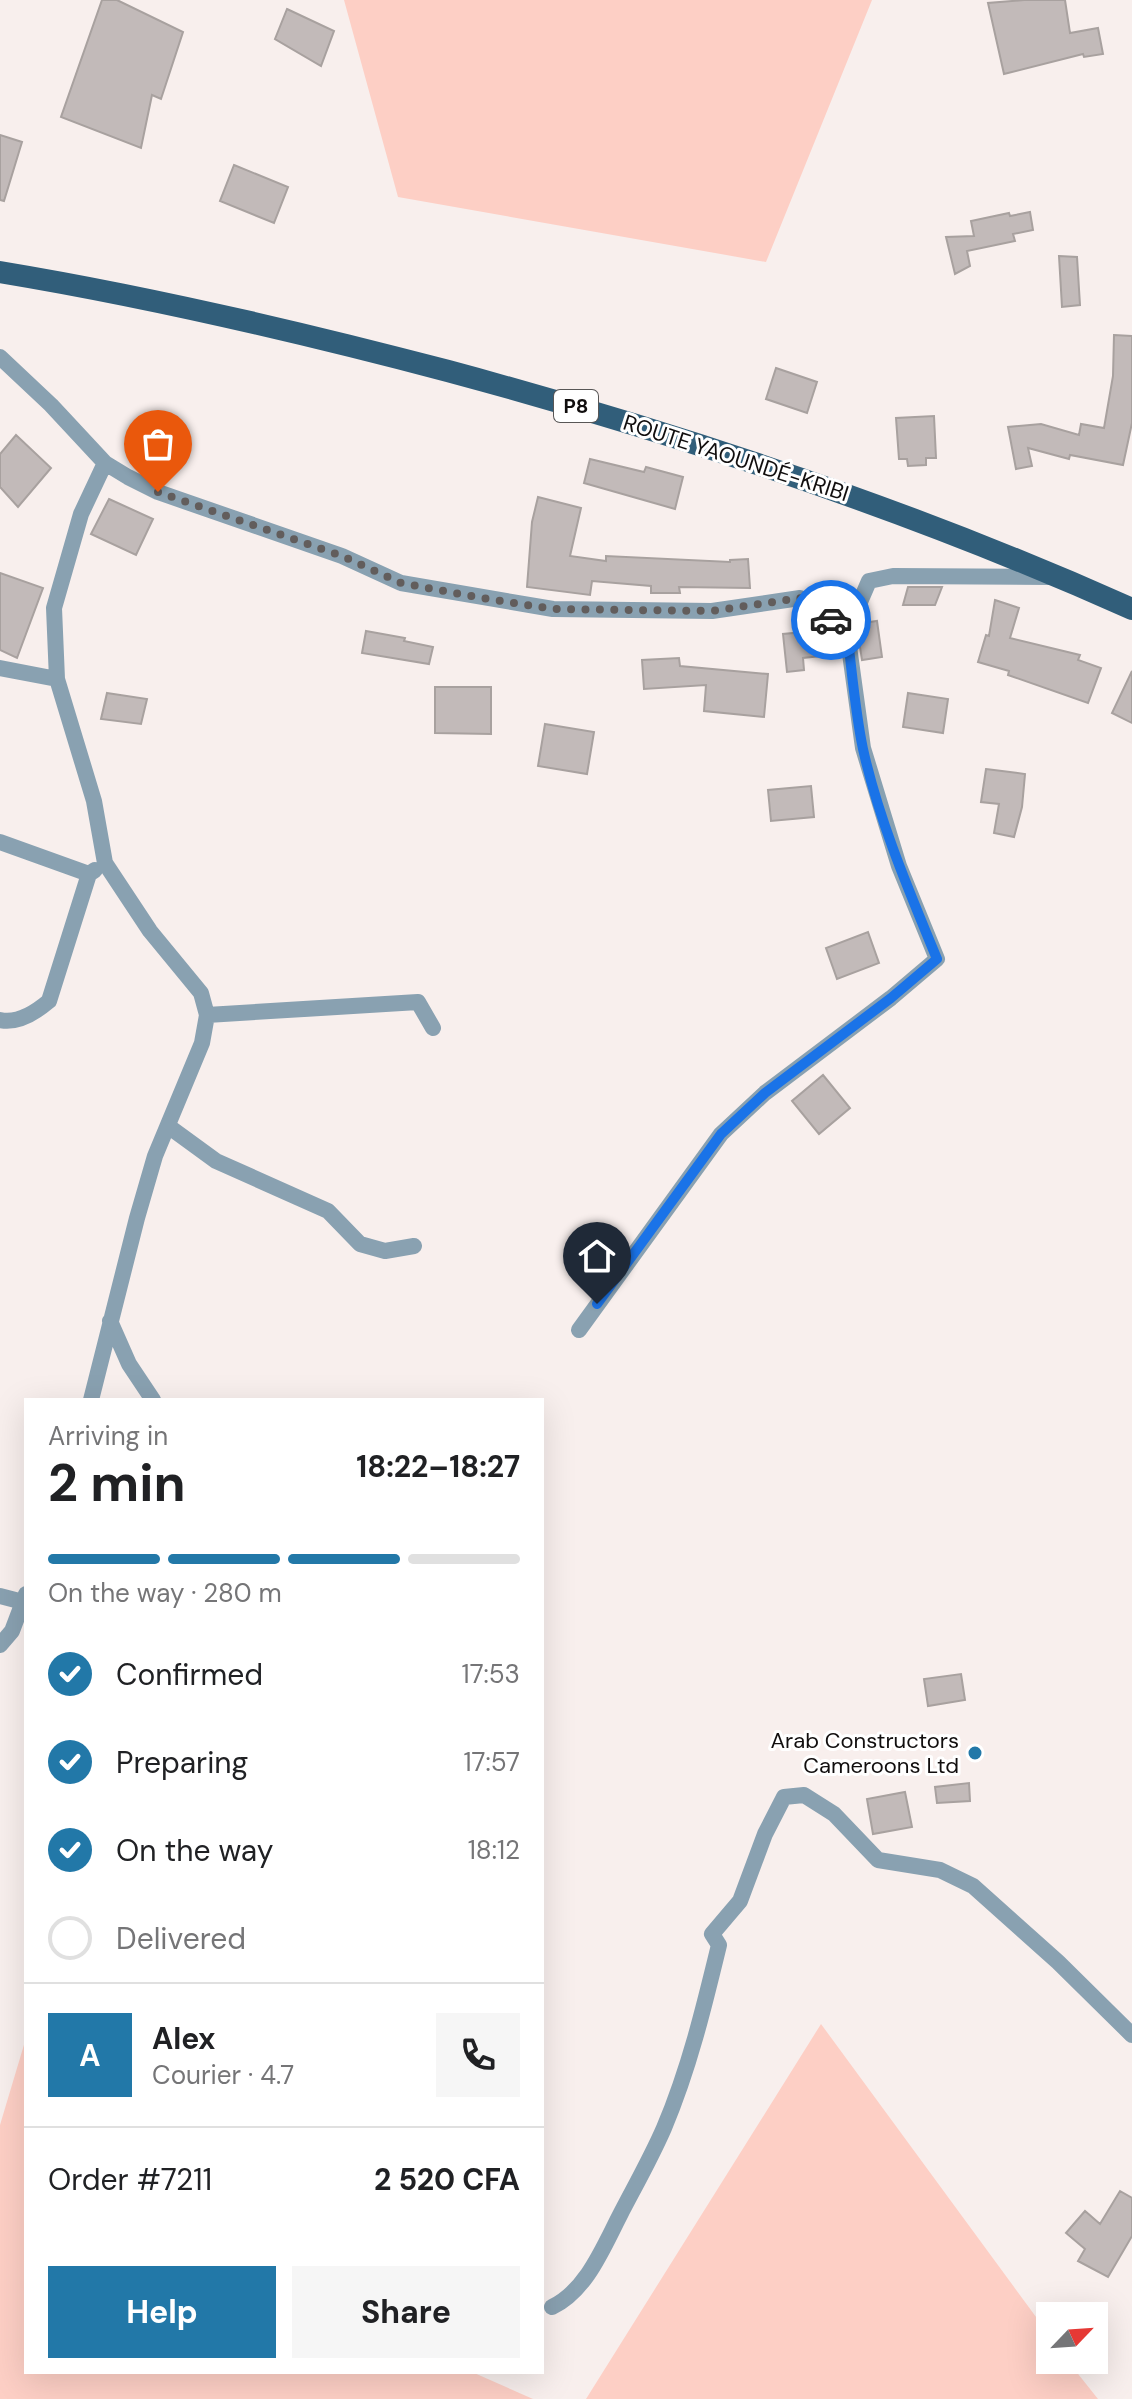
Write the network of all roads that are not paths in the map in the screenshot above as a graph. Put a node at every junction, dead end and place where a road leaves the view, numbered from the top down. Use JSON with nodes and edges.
{"nodes":[{"id":1,"x":0,"y":272,"type":"edge"},
{"id":2,"x":0,"y":357,"type":"edge"},
{"id":3,"x":105,"y":463,"type":"junction"},
{"id":4,"x":1061,"y":577,"type":"junction"},
{"id":5,"x":1132,"y":609,"type":"edge"},
{"id":6,"x":847,"y":632,"type":"junction"},
{"id":7,"x":0,"y":668,"type":"edge"},
{"id":8,"x":57,"y":679,"type":"junction"},
{"id":9,"x":0,"y":842,"type":"edge"},
{"id":10,"x":105,"y":863,"type":"junction"},
{"id":11,"x":89,"y":874,"type":"junction"},
{"id":12,"x":207,"y":1015,"type":"junction"},
{"id":13,"x":0,"y":1020,"type":"edge"},
{"id":14,"x":433,"y":1028,"type":"dead end"},
{"id":15,"x":168,"y":1126,"type":"junction"},
{"id":16,"x":414,"y":1246,"type":"dead end"},
{"id":17,"x":110,"y":1321,"type":"junction"},
{"id":18,"x":579,"y":1330,"type":"dead end"},
{"id":19,"x":91,"y":1398,"type":"edge"},
{"id":20,"x":152,"y":1398,"type":"edge"},
{"id":21,"x":0,"y":1596,"type":"edge"},
{"id":22,"x":24,"y":1598,"type":"edge"},
{"id":23,"x":0,"y":1645,"type":"edge"},
{"id":24,"x":1132,"y":2035,"type":"edge"},
{"id":25,"x":552,"y":2307,"type":"dead end"}],
"edges":[{"from":1,"to":4,"type":"main road","name":"ROUTE YAOUNDÉ-KRIBI","number":"P8"},
{"from":2,"to":3,"type":"street"},
{"from":3,"to":6,"type":"street"},
{"from":3,"to":8,"type":"street"},
{"from":4,"to":5,"type":"main road","name":"ROUTE YAOUNDÉ-KRIBI","number":"P8"},
{"from":4,"to":6,"type":"street"},
{"from":6,"to":18,"type":"street"},
{"from":7,"to":8,"type":"street"},
{"from":8,"to":10,"type":"street"},
{"from":9,"to":11,"type":"street"},
{"from":10,"to":11,"type":"street"},
{"from":10,"to":12,"type":"street"},
{"from":11,"to":13,"type":"street"},
{"from":12,"to":14,"type":"street"},
{"from":12,"to":15,"type":"street"},
{"from":15,"to":16,"type":"street"},
{"from":15,"to":17,"type":"street"},
{"from":17,"to":19,"type":"street"},
{"from":17,"to":20,"type":"street"},
{"from":21,"to":22,"type":"street"},
{"from":22,"to":23,"type":"street"},
{"from":24,"to":25,"type":"street"}]}
